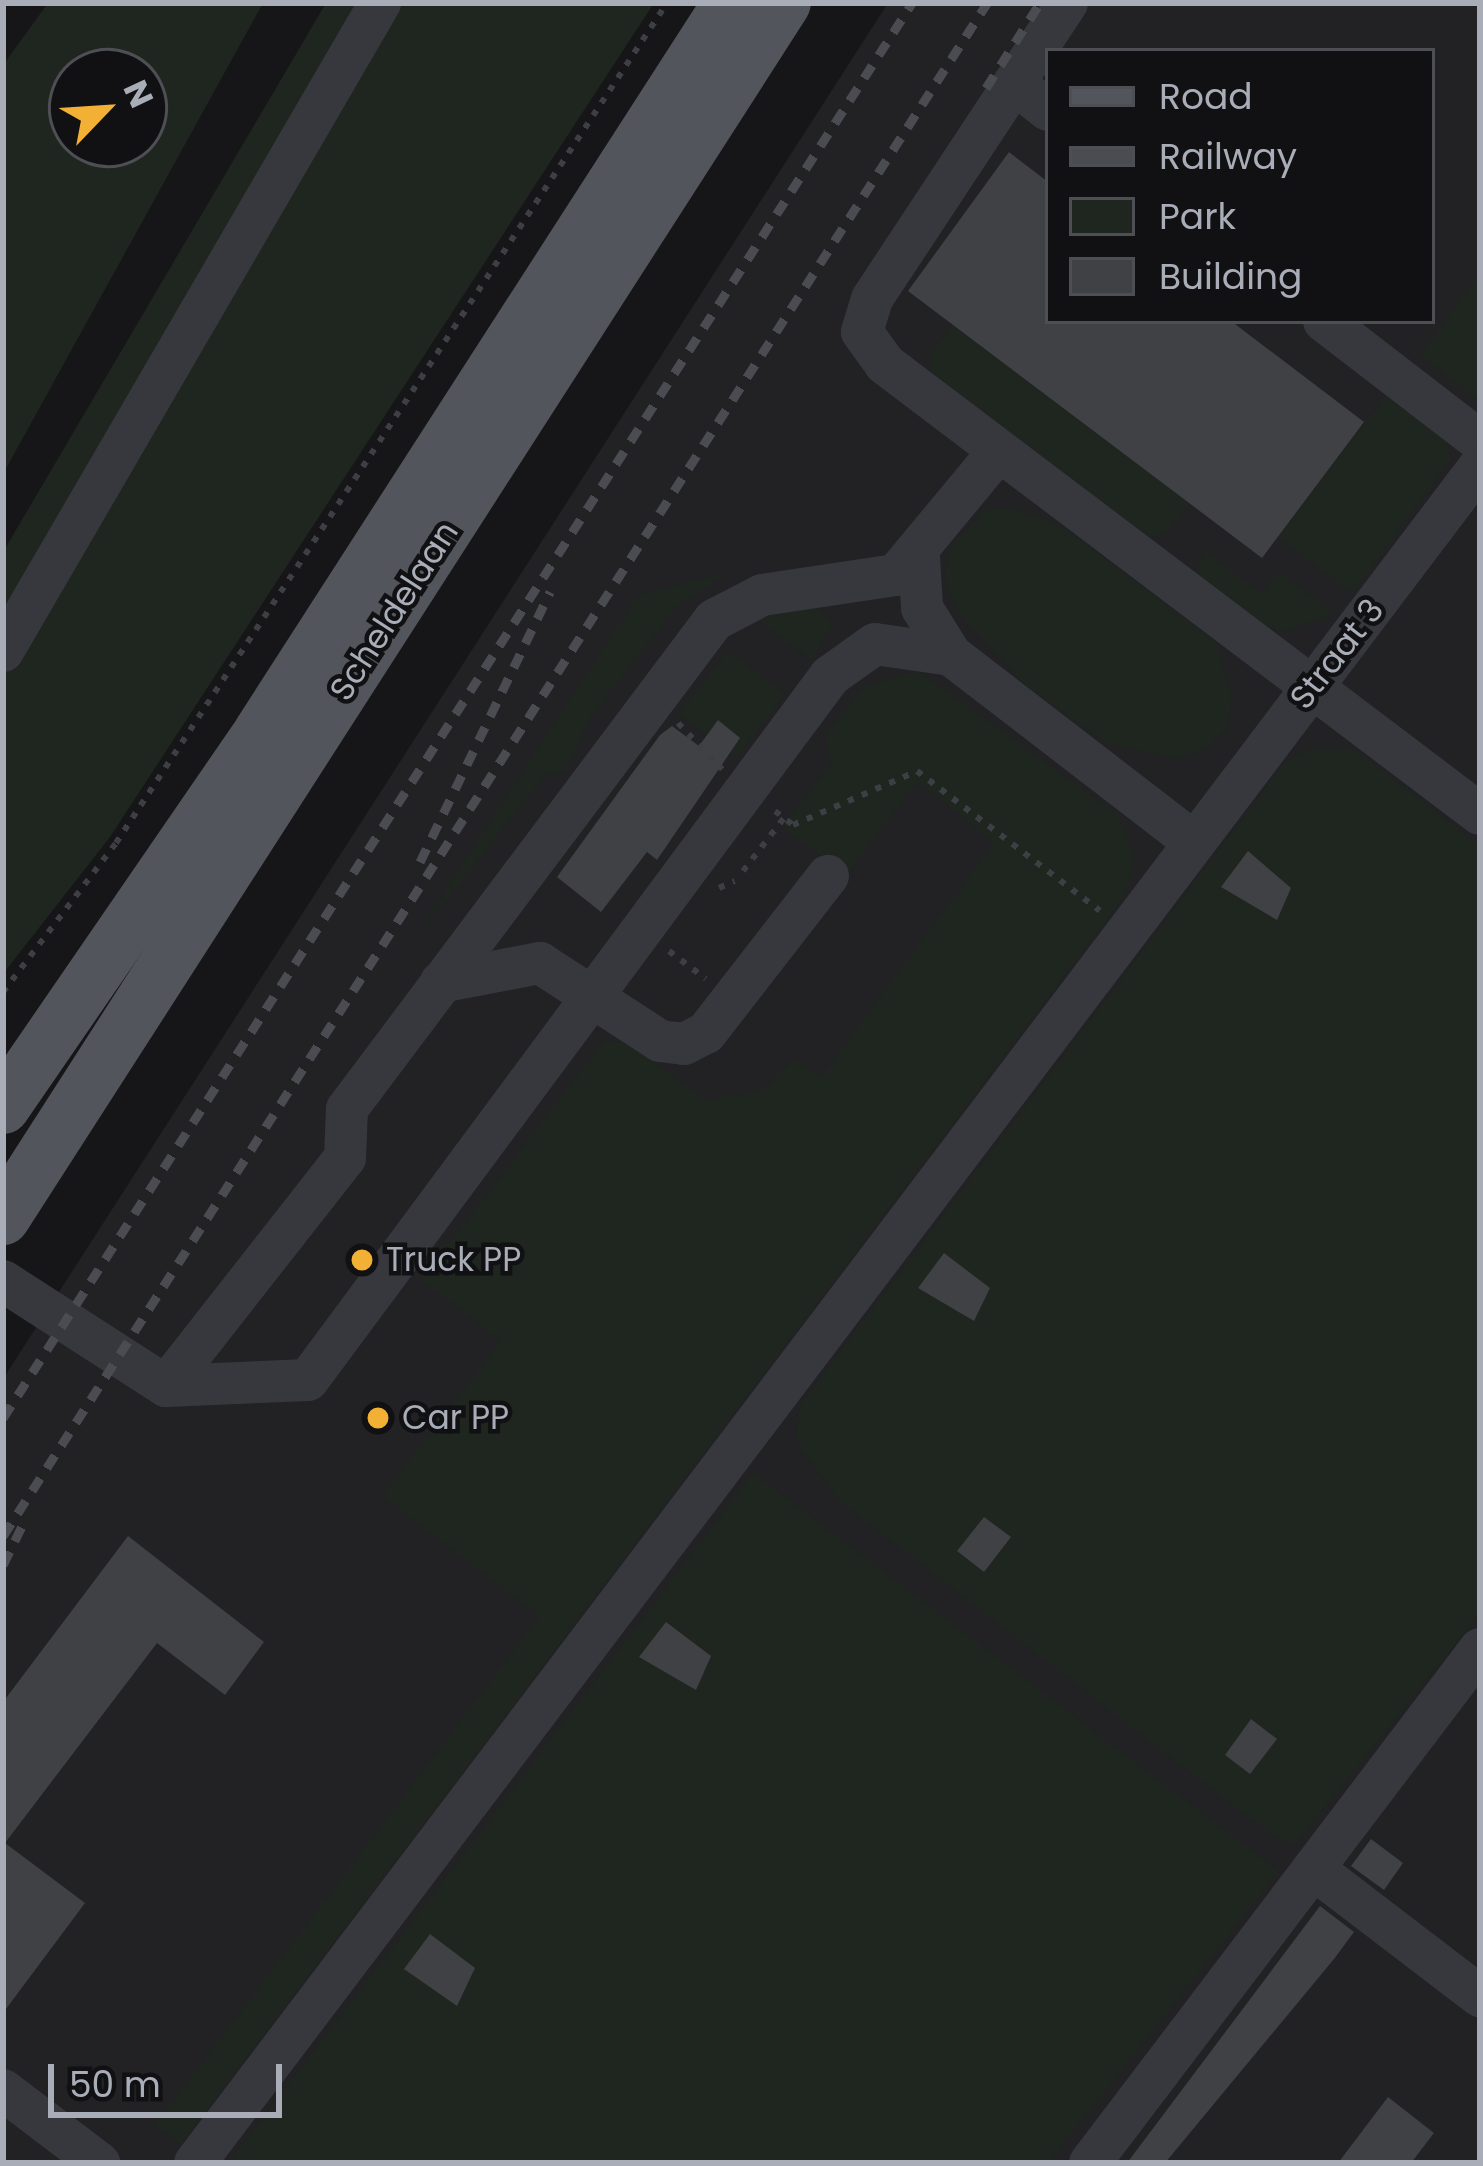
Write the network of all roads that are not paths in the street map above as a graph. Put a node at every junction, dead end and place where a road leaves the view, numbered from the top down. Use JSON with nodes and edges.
{"nodes":[{"id":1,"x":380,"y":3,"type":"edge"},
{"id":2,"x":730,"y":3,"type":"edge"},
{"id":3,"x":784,"y":3,"type":"edge"},
{"id":4,"x":1067,"y":3,"type":"edge"},
{"id":5,"x":1014,"y":83,"type":"junction"},
{"id":6,"x":1045,"y":108,"type":"edge"},
{"id":7,"x":1328,"y":324,"type":"edge"},
{"id":8,"x":1480,"y":441,"type":"edge"},
{"id":9,"x":999,"y":451,"type":"junction"},
{"id":10,"x":1480,"y":466,"type":"edge"},
{"id":11,"x":920,"y":557,"type":"junction"},
{"id":12,"x":3,"y":651,"type":"edge"},
{"id":13,"x":951,"y":655,"type":"junction"},
{"id":14,"x":1311,"y":688,"type":"junction"},
{"id":15,"x":1480,"y":814,"type":"edge"},
{"id":16,"x":1191,"y":840,"type":"junction"},
{"id":17,"x":828,"y":876,"type":"dead end"},
{"id":18,"x":441,"y":982,"type":"junction"},
{"id":19,"x":592,"y":994,"type":"junction"},
{"id":20,"x":3,"y":1107,"type":"edge"},
{"id":21,"x":3,"y":1218,"type":"edge"},
{"id":22,"x":3,"y":1281,"type":"edge"},
{"id":23,"x":166,"y":1386,"type":"junction"},
{"id":24,"x":1480,"y":1649,"type":"edge"},
{"id":25,"x":1315,"y":1870,"type":"junction"},
{"id":26,"x":1480,"y":1996,"type":"edge"},
{"id":27,"x":3,"y":2090,"type":"edge"},
{"id":28,"x":99,"y":2163,"type":"edge"},
{"id":29,"x":195,"y":2163,"type":"edge"},
{"id":30,"x":1090,"y":2163,"type":"edge"}],
"edges":[{"from":1,"to":12,"type":"lane"},
{"from":2,"to":20,"type":"main road","name":"Scheldelaan"},
{"from":3,"to":21,"type":"main road","name":"Scheldelaan"},
{"from":4,"to":5,"type":"lane"},
{"from":5,"to":6,"type":"lane"},
{"from":5,"to":9,"type":"lane"},
{"from":7,"to":8,"type":"lane"},
{"from":9,"to":11,"type":"lane"},
{"from":9,"to":14,"type":"lane"},
{"from":10,"to":14,"type":"lane","name":"Straat 3"},
{"from":11,"to":13,"type":"lane"},
{"from":11,"to":18,"type":"lane"},
{"from":13,"to":16,"type":"lane"},
{"from":13,"to":19,"type":"lane"},
{"from":14,"to":15,"type":"lane"},
{"from":14,"to":16,"type":"lane","name":"Straat 3"},
{"from":16,"to":29,"type":"lane","name":"Straat 3"},
{"from":17,"to":19,"type":"lane"},
{"from":18,"to":19,"type":"lane"},
{"from":18,"to":23,"type":"lane"},
{"from":19,"to":23,"type":"lane"},
{"from":22,"to":23,"type":"lane"},
{"from":24,"to":25,"type":"lane"},
{"from":25,"to":26,"type":"lane"},
{"from":25,"to":30,"type":"lane"},
{"from":27,"to":28,"type":"lane"}]}
